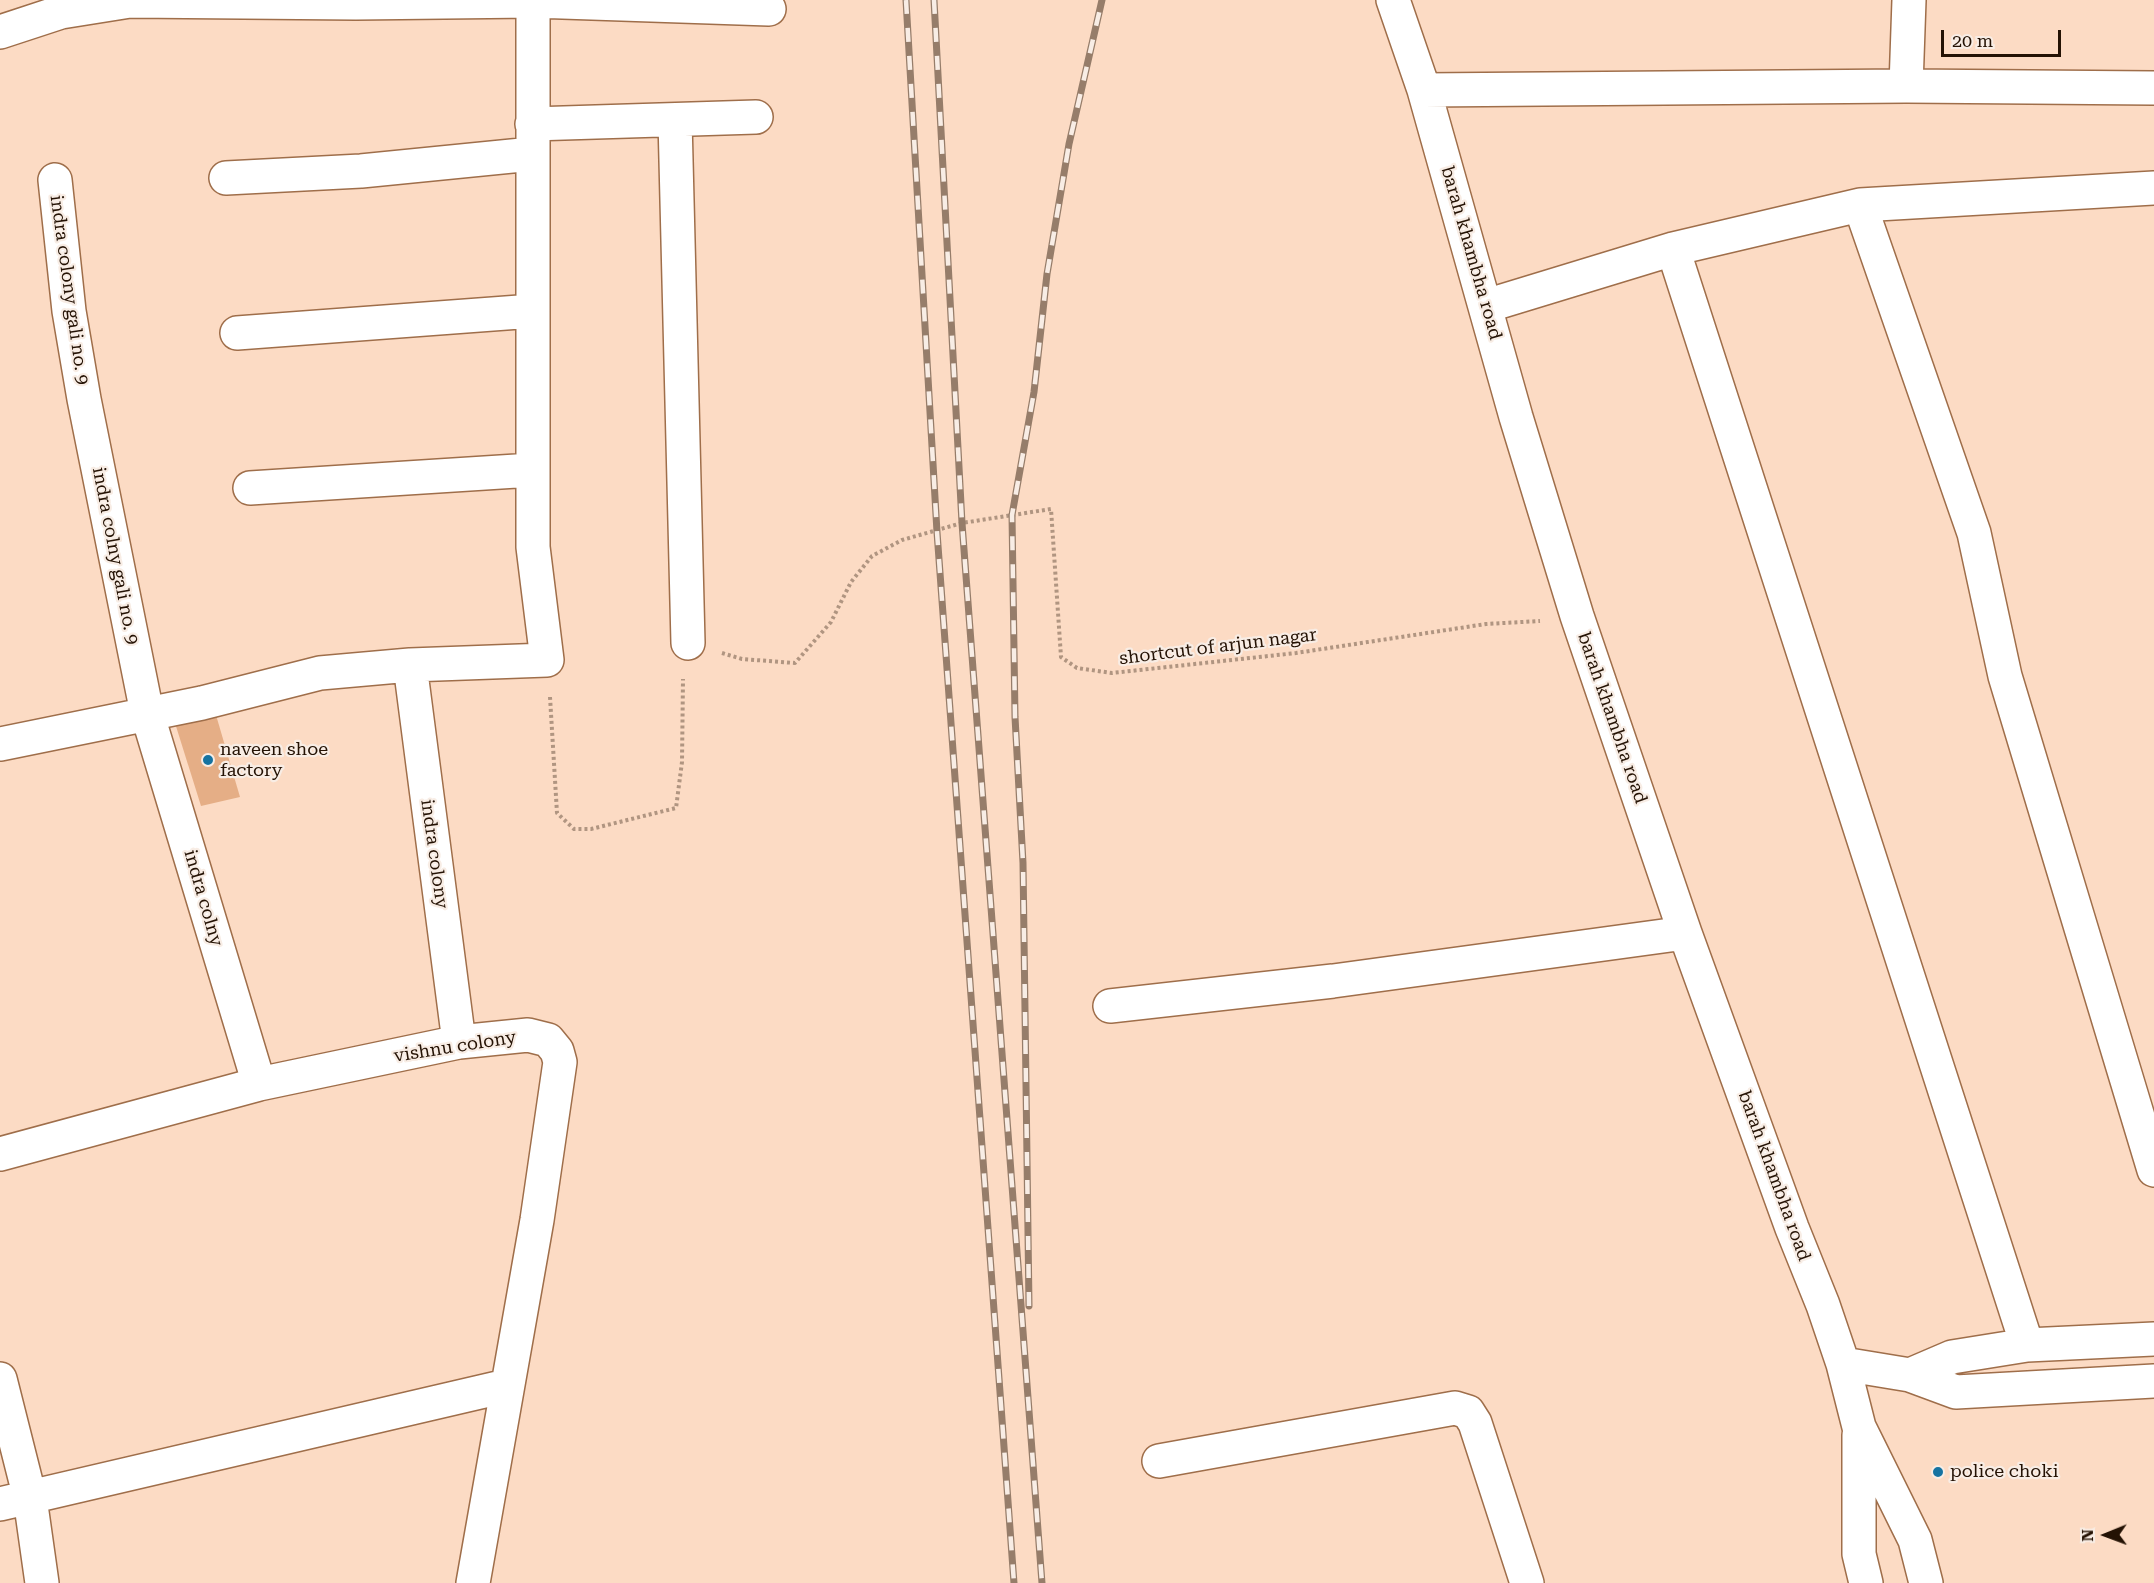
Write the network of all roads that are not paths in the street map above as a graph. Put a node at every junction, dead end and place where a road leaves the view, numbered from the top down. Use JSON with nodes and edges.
{"nodes":[{"id":1,"x":533,"y":0,"type":"edge"},
{"id":2,"x":1393,"y":0,"type":"edge"},
{"id":3,"x":1909,"y":0,"type":"edge"},
{"id":4,"x":59,"y":6,"type":"edge"},
{"id":5,"x":769,"y":9,"type":"dead end"},
{"id":6,"x":0,"y":32,"type":"edge"},
{"id":7,"x":1906,"y":86,"type":"junction"},
{"id":8,"x":2154,"y":88,"type":"edge"},
{"id":9,"x":1424,"y":90,"type":"junction"},
{"id":10,"x":756,"y":117,"type":"dead end"},
{"id":11,"x":675,"y":120,"type":"junction"},
{"id":12,"x":532,"y":139,"type":"junction"},
{"id":13,"x":226,"y":178,"type":"dead end"},
{"id":14,"x":54,"y":180,"type":"dead end"},
{"id":15,"x":2154,"y":188,"type":"edge"},
{"id":16,"x":1860,"y":205,"type":"junction"},
{"id":17,"x":1673,"y":249,"type":"junction"},
{"id":18,"x":1486,"y":306,"type":"junction"},
{"id":19,"x":533,"y":311,"type":"junction"},
{"id":20,"x":237,"y":333,"type":"dead end"},
{"id":21,"x":84,"y":399,"type":"joint"},
{"id":22,"x":532,"y":470,"type":"junction"},
{"id":23,"x":250,"y":488,"type":"dead end"},
{"id":24,"x":688,"y":643,"type":"road end"},
{"id":25,"x":410,"y":665,"type":"junction"},
{"id":26,"x":147,"y":712,"type":"junction"},
{"id":27,"x":0,"y":744,"type":"edge"},
{"id":28,"x":1685,"y":933,"type":"junction"},
{"id":29,"x":1110,"y":1006,"type":"dead end"},
{"id":30,"x":459,"y":1042,"type":"junction"},
{"id":31,"x":259,"y":1084,"type":"junction"},
{"id":32,"x":0,"y":1154,"type":"edge"},
{"id":33,"x":2154,"y":1170,"type":"edge"},
{"id":34,"x":2154,"y":1339,"type":"edge"},
{"id":35,"x":2027,"y":1346,"type":"junction"},
{"id":36,"x":1843,"y":1364,"type":"junction"},
{"id":37,"x":1910,"y":1375,"type":"junction"},
{"id":38,"x":0,"y":1379,"type":"edge"},
{"id":39,"x":2154,"y":1381,"type":"edge"},
{"id":40,"x":506,"y":1386,"type":"junction"},
{"id":41,"x":1859,"y":1427,"type":"junction"},
{"id":42,"x":1159,"y":1461,"type":"dead end"},
{"id":43,"x":15,"y":1501,"type":"edge"},
{"id":44,"x":42,"y":1583,"type":"edge"},
{"id":45,"x":473,"y":1583,"type":"edge"},
{"id":46,"x":1527,"y":1583,"type":"edge"},
{"id":47,"x":1866,"y":1583,"type":"edge"},
{"id":48,"x":1926,"y":1583,"type":"edge"}],
"edges":[{"from":1,"to":4,"type":"street"},
{"from":1,"to":5,"type":"street"},
{"from":1,"to":12,"type":"street"},
{"from":2,"to":9,"type":"street","name":"barah khambha road"},
{"from":3,"to":7,"type":"street"},
{"from":4,"to":6,"type":"street"},
{"from":7,"to":8,"type":"street"},
{"from":7,"to":9,"type":"street"},
{"from":9,"to":18,"type":"street","name":"barah khambha road"},
{"from":10,"to":11,"type":"street"},
{"from":11,"to":12,"type":"street"},
{"from":11,"to":24,"type":"street"},
{"from":12,"to":13,"type":"street"},
{"from":12,"to":19,"type":"street"},
{"from":14,"to":21,"type":"street","name":"indra colony gali no. 9"},
{"from":15,"to":16,"type":"street"},
{"from":16,"to":17,"type":"street"},
{"from":16,"to":33,"type":"street"},
{"from":17,"to":18,"type":"street"},
{"from":17,"to":35,"type":"street"},
{"from":18,"to":28,"type":"street","name":"barah khambha road"},
{"from":19,"to":20,"type":"street"},
{"from":19,"to":22,"type":"street"},
{"from":21,"to":26,"type":"street","name":"indra colny gali no. 9"},
{"from":22,"to":23,"type":"street"},
{"from":22,"to":25,"type":"street"},
{"from":25,"to":26,"type":"street"},
{"from":25,"to":30,"type":"street","name":"indra colony"},
{"from":26,"to":27,"type":"street"},
{"from":26,"to":31,"type":"street","name":"indra colny"},
{"from":28,"to":29,"type":"street"},
{"from":28,"to":36,"type":"street","name":"barah khambha road"},
{"from":30,"to":31,"type":"street","name":"vishnu colony"},
{"from":30,"to":40,"type":"street","name":"vishnu colony"},
{"from":31,"to":32,"type":"street","name":"vishnu colony"},
{"from":34,"to":35,"type":"street"},
{"from":35,"to":37,"type":"street"},
{"from":36,"to":37,"type":"street"},
{"from":36,"to":41,"type":"street","name":"barah khambha road"},
{"from":37,"to":39,"type":"street"},
{"from":38,"to":43,"type":"street"},
{"from":40,"to":43,"type":"street"},
{"from":40,"to":45,"type":"street","name":"vishnu colony"},
{"from":41,"to":47,"type":"street","name":"barah khambha road"},
{"from":41,"to":48,"type":"street","name":"barah khambha road"},
{"from":42,"to":46,"type":"street"},
{"from":43,"to":44,"type":"street"}]}
